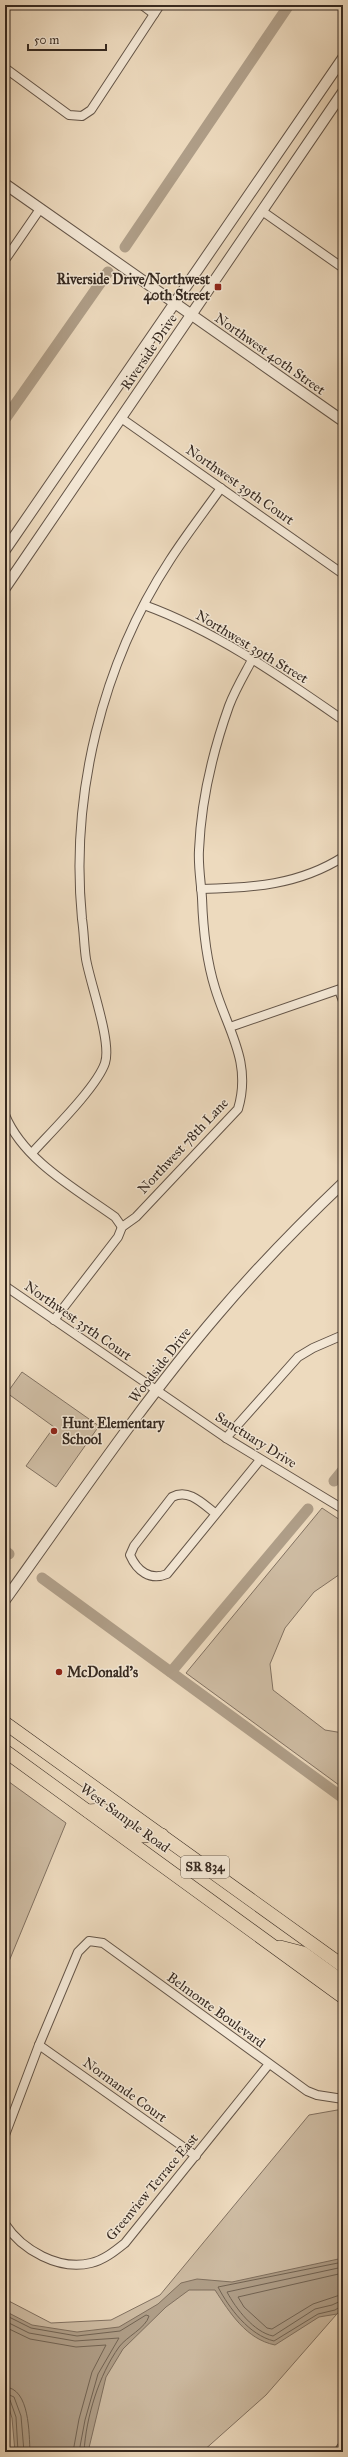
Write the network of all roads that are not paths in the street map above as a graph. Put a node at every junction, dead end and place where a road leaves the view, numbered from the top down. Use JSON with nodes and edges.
{"nodes":[{"id":1,"x":142,"y":5,"type":"edge"},
{"id":2,"x":160,"y":5,"type":"edge"},
{"id":3,"x":154,"y":14,"type":"junction"},
{"id":4,"x":343,"y":58,"type":"edge"},
{"id":5,"x":5,"y":68,"type":"edge"},
{"id":6,"x":343,"y":92,"type":"edge"},
{"id":7,"x":5,"y":184,"type":"edge"},
{"id":8,"x":40,"y":209,"type":"junction"},
{"id":9,"x":262,"y":211,"type":"junction"},
{"id":10,"x":5,"y":260,"type":"edge"},
{"id":11,"x":343,"y":268,"type":"edge"},
{"id":12,"x":175,"y":304,"type":"junction"},
{"id":13,"x":190,"y":315,"type":"junction"},
{"id":14,"x":121,"y":418,"type":"junction"},
{"id":15,"x":343,"y":422,"type":"edge"},
{"id":16,"x":221,"y":488,"type":"junction"},
{"id":17,"x":5,"y":550,"type":"edge"},
{"id":18,"x":343,"y":574,"type":"edge"},
{"id":19,"x":5,"y":588,"type":"edge"},
{"id":20,"x":144,"y":605,"type":"junction"},
{"id":21,"x":252,"y":660,"type":"junction"},
{"id":22,"x":343,"y":720,"type":"edge"},
{"id":23,"x":343,"y":857,"type":"edge"},
{"id":24,"x":202,"y":889,"type":"junction"},
{"id":25,"x":341,"y":989,"type":"edge"},
{"id":26,"x":343,"y":1001,"type":"edge"},
{"id":27,"x":230,"y":1027,"type":"junction"},
{"id":28,"x":5,"y":1115,"type":"edge"},
{"id":29,"x":32,"y":1153,"type":"junction"},
{"id":30,"x":343,"y":1183,"type":"edge"},
{"id":31,"x":122,"y":1227,"type":"junction"},
{"id":32,"x":5,"y":1286,"type":"edge"},
{"id":33,"x":54,"y":1320,"type":"junction"},
{"id":34,"x":343,"y":1335,"type":"edge"},
{"id":35,"x":156,"y":1390,"type":"junction"},
{"id":36,"x":226,"y":1438,"type":"junction"},
{"id":37,"x":260,"y":1460,"type":"junction"},
{"id":38,"x":343,"y":1510,"type":"edge"},
{"id":39,"x":216,"y":1514,"type":"junction"},
{"id":40,"x":5,"y":1600,"type":"edge"},
{"id":41,"x":5,"y":1723,"type":"edge"},
{"id":42,"x":5,"y":1751,"type":"edge"},
{"id":43,"x":88,"y":1811,"type":"junction"},
{"id":44,"x":162,"y":1836,"type":"junction"},
{"id":45,"x":274,"y":1946,"type":"junction"},
{"id":46,"x":343,"y":1966,"type":"edge"},
{"id":47,"x":343,"y":1982,"type":"edge"},
{"id":48,"x":343,"y":1997,"type":"edge"},
{"id":49,"x":39,"y":2045,"type":"junction"},
{"id":50,"x":269,"y":2064,"type":"junction"},
{"id":51,"x":343,"y":2092,"type":"edge"},
{"id":52,"x":329,"y":2098,"type":"junction"},
{"id":53,"x":343,"y":2099,"type":"edge"},
{"id":54,"x":5,"y":2135,"type":"edge"},
{"id":55,"x":196,"y":2156,"type":"junction"},
{"id":56,"x":5,"y":2224,"type":"edge"},
{"id":57,"x":343,"y":2445,"type":"edge"},
{"id":58,"x":338,"y":2452,"type":"edge"}],
"edges":[{"from":1,"to":3,"type":"street"},
{"from":2,"to":3,"type":"street"},
{"from":3,"to":5,"type":"street"},
{"from":4,"to":12,"type":"street","name":"Riverside Drive"},
{"from":6,"to":9,"type":"street","name":"Riverside Drive"},
{"from":7,"to":8,"type":"street","name":"Northwest 40th Street"},
{"from":8,"to":10,"type":"street"},
{"from":8,"to":12,"type":"street","name":"Northwest 40th Street"},
{"from":9,"to":11,"type":"street"},
{"from":9,"to":13,"type":"street","name":"Riverside Drive"},
{"from":12,"to":13,"type":"street","name":"Northwest 40th Street"},
{"from":12,"to":17,"type":"street","name":"Riverside Drive"},
{"from":13,"to":14,"type":"street","name":"Riverside Drive"},
{"from":13,"to":15,"type":"street","name":"Northwest 40th Street"},
{"from":14,"to":16,"type":"street","name":"Northwest 39th Court"},
{"from":14,"to":19,"type":"street","name":"Riverside Drive"},
{"from":16,"to":18,"type":"street","name":"Northwest 39th Court"},
{"from":16,"to":20,"type":"street"},
{"from":20,"to":21,"type":"street","name":"Northwest 39th Street"},
{"from":20,"to":29,"type":"street"},
{"from":21,"to":22,"type":"street","name":"Northwest 39th Street"},
{"from":21,"to":24,"type":"street","name":"Northwest 78th Lane"},
{"from":23,"to":24,"type":"street"},
{"from":24,"to":27,"type":"street","name":"Northwest 78th Lane"},
{"from":25,"to":26,"type":"street"},
{"from":25,"to":27,"type":"street"},
{"from":27,"to":31,"type":"street","name":"Northwest 78th Lane"},
{"from":28,"to":29,"type":"street"},
{"from":29,"to":31,"type":"street"},
{"from":30,"to":35,"type":"street","name":"Woodside Drive"},
{"from":31,"to":33,"type":"street","name":"Northwest 78th Lane"},
{"from":32,"to":33,"type":"street","name":"Northwest 35th Court"},
{"from":33,"to":35,"type":"street","name":"Northwest 35th Court"},
{"from":34,"to":36,"type":"street"},
{"from":35,"to":36,"type":"street","name":"Sanctuary Drive"},
{"from":35,"to":40,"type":"street","name":"Woodside Drive"},
{"from":36,"to":37,"type":"street","name":"Sanctuary Drive"},
{"from":37,"to":38,"type":"street","name":"Sanctuary Drive"},
{"from":37,"to":39,"type":"street"},
{"from":39,"to":39,"type":"street"},
{"from":41,"to":44,"type":"main road","name":"West Sample Road","number":"SR 834"},
{"from":42,"to":43,"type":"main road","name":"West Sample Road","number":"SR 834"},
{"from":43,"to":44,"type":"main road"},
{"from":43,"to":45,"type":"main road","name":"West Sample Road","number":"SR 834"},
{"from":44,"to":46,"type":"main road","name":"West Sample Road","number":"SR 834"},
{"from":45,"to":47,"type":"main road"},
{"from":45,"to":48,"type":"main road","name":"West Sample Road","number":"SR 834"},
{"from":49,"to":50,"type":"street","name":"Belmonte Boulevard"},
{"from":49,"to":54,"type":"street"},
{"from":49,"to":55,"type":"street","name":"Normande Court"},
{"from":50,"to":52,"type":"street","name":"Belmonte Boulevard"},
{"from":50,"to":55,"type":"street","name":"Greenview Terrace East"},
{"from":51,"to":52,"type":"street"},
{"from":52,"to":53,"type":"street","name":"Belmonte Boulevard"},
{"from":55,"to":56,"type":"street","name":"Greenview Terrace East"},
{"from":57,"to":58,"type":"street"}]}
